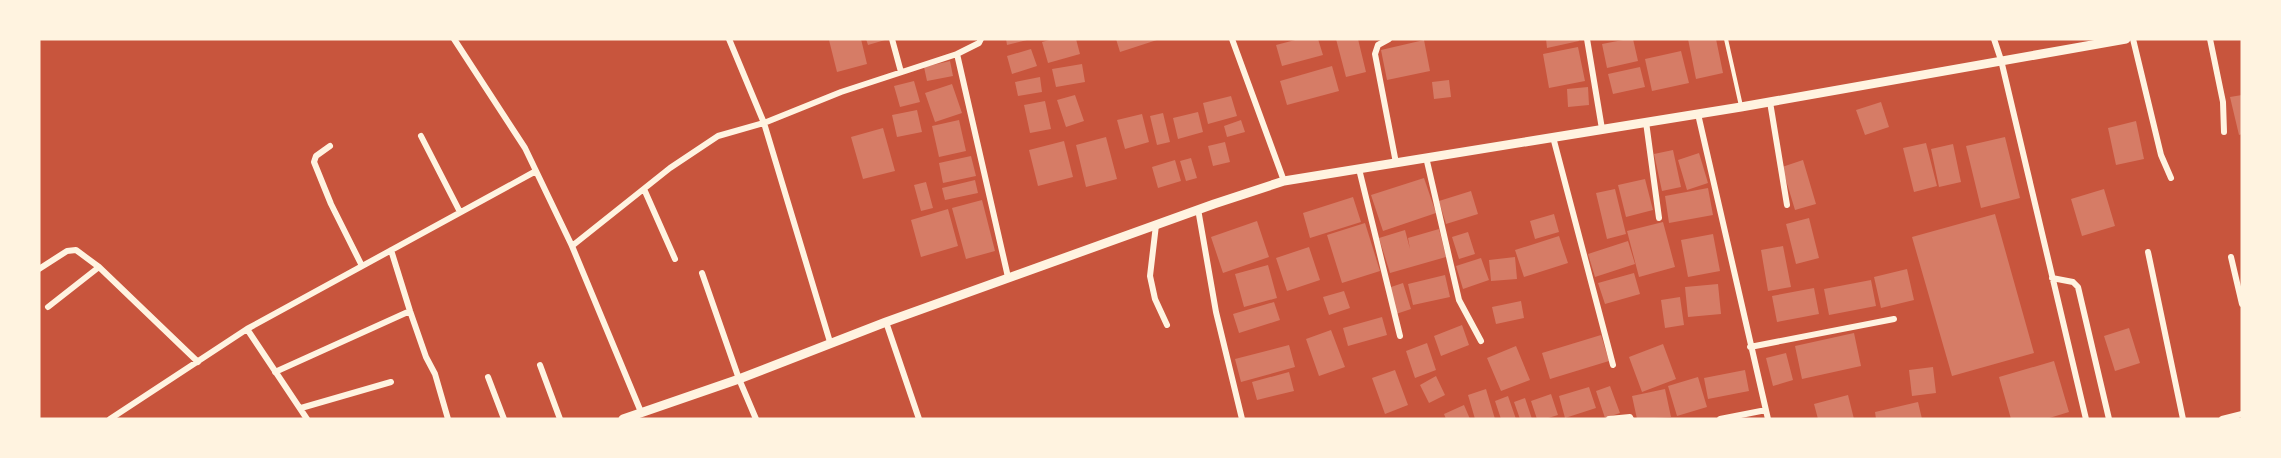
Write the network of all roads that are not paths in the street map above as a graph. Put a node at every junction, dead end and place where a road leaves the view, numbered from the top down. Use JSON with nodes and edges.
{"nodes":[{"id":1,"x":454,"y":39,"type":"edge"},
{"id":2,"x":729,"y":39,"type":"edge"},
{"id":3,"x":892,"y":39,"type":"edge"},
{"id":4,"x":981,"y":39,"type":"edge"},
{"id":5,"x":1232,"y":39,"type":"edge"},
{"id":6,"x":1389,"y":39,"type":"edge"},
{"id":7,"x":1587,"y":39,"type":"edge"},
{"id":8,"x":1726,"y":39,"type":"edge"},
{"id":9,"x":1994,"y":39,"type":"edge"},
{"id":10,"x":2126,"y":39,"type":"edge"},
{"id":11,"x":2133,"y":39,"type":"edge"},
{"id":12,"x":2210,"y":39,"type":"edge"},
{"id":13,"x":957,"y":54,"type":"junction"},
{"id":14,"x":2001,"y":60,"type":"junction"},
{"id":15,"x":901,"y":72,"type":"junction"},
{"id":16,"x":1770,"y":102,"type":"junction"},
{"id":17,"x":1741,"y":107,"type":"junction"},
{"id":18,"x":1698,"y":114,"type":"junction"},
{"id":19,"x":1646,"y":122,"type":"junction"},
{"id":20,"x":764,"y":123,"type":"junction"},
{"id":21,"x":1602,"y":129,"type":"junction"},
{"id":22,"x":2224,"y":132,"type":"dead end"},
{"id":23,"x":421,"y":136,"type":"dead end"},
{"id":24,"x":1553,"y":137,"type":"junction"},
{"id":25,"x":330,"y":146,"type":"dead end"},
{"id":26,"x":1426,"y":158,"type":"junction"},
{"id":27,"x":1396,"y":163,"type":"junction"},
{"id":28,"x":1359,"y":169,"type":"junction"},
{"id":29,"x":536,"y":171,"type":"junction"},
{"id":30,"x":2171,"y":178,"type":"dead end"},
{"id":31,"x":1284,"y":181,"type":"junction"},
{"id":32,"x":644,"y":189,"type":"junction"},
{"id":33,"x":1787,"y":205,"type":"dead end"},
{"id":34,"x":1198,"y":209,"type":"junction"},
{"id":35,"x":460,"y":212,"type":"junction"},
{"id":36,"x":1659,"y":218,"type":"dead end"},
{"id":37,"x":1156,"y":225,"type":"junction"},
{"id":38,"x":572,"y":246,"type":"junction"},
{"id":39,"x":391,"y":250,"type":"junction"},
{"id":40,"x":2148,"y":252,"type":"dead end"},
{"id":41,"x":2231,"y":257,"type":"dead end"},
{"id":42,"x":675,"y":259,"type":"dead end"},
{"id":43,"x":362,"y":266,"type":"junction"},
{"id":44,"x":99,"y":267,"type":"junction"},
{"id":45,"x":39,"y":270,"type":"edge"},
{"id":46,"x":702,"y":273,"type":"dead end"},
{"id":47,"x":1008,"y":278,"type":"junction"},
{"id":48,"x":2052,"y":278,"type":"junction"},
{"id":49,"x":2242,"y":304,"type":"edge"},
{"id":50,"x":48,"y":307,"type":"dead end"},
{"id":51,"x":410,"y":311,"type":"junction"},
{"id":52,"x":1894,"y":319,"type":"dead end"},
{"id":53,"x":886,"y":322,"type":"junction"},
{"id":54,"x":1167,"y":325,"type":"dead end"},
{"id":55,"x":248,"y":329,"type":"junction"},
{"id":56,"x":1400,"y":336,"type":"dead end"},
{"id":57,"x":1481,"y":341,"type":"dead end"},
{"id":58,"x":830,"y":342,"type":"junction"},
{"id":59,"x":1750,"y":347,"type":"junction"},
{"id":60,"x":198,"y":362,"type":"junction"},
{"id":61,"x":540,"y":365,"type":"dead end"},
{"id":62,"x":1613,"y":365,"type":"dead end"},
{"id":63,"x":275,"y":372,"type":"junction"},
{"id":64,"x":488,"y":377,"type":"dead end"},
{"id":65,"x":739,"y":379,"type":"junction"},
{"id":66,"x":391,"y":382,"type":"dead end"},
{"id":67,"x":301,"y":408,"type":"junction"},
{"id":68,"x":1766,"y":410,"type":"junction"},
{"id":69,"x":641,"y":412,"type":"junction"},
{"id":70,"x":2242,"y":414,"type":"edge"},
{"id":71,"x":110,"y":419,"type":"edge"},
{"id":72,"x":307,"y":419,"type":"edge"},
{"id":73,"x":448,"y":419,"type":"edge"},
{"id":74,"x":504,"y":419,"type":"edge"},
{"id":75,"x":560,"y":419,"type":"edge"},
{"id":76,"x":623,"y":419,"type":"edge"},
{"id":77,"x":756,"y":419,"type":"edge"},
{"id":78,"x":919,"y":419,"type":"edge"},
{"id":79,"x":1242,"y":419,"type":"edge"},
{"id":80,"x":1609,"y":419,"type":"edge"},
{"id":81,"x":1631,"y":419,"type":"edge"},
{"id":82,"x":1720,"y":419,"type":"edge"},
{"id":83,"x":1768,"y":419,"type":"edge"},
{"id":84,"x":2085,"y":419,"type":"edge"},
{"id":85,"x":2109,"y":419,"type":"edge"},
{"id":86,"x":2183,"y":419,"type":"edge"},
{"id":87,"x":2222,"y":419,"type":"edge"}],
"edges":[{"from":1,"to":29,"type":"street"},
{"from":2,"to":20,"type":"street"},
{"from":3,"to":15,"type":"street"},
{"from":4,"to":13,"type":"street"},
{"from":5,"to":31,"type":"street"},
{"from":6,"to":27,"type":"street"},
{"from":7,"to":21,"type":"street"},
{"from":8,"to":17,"type":"lane"},
{"from":9,"to":14,"type":"street"},
{"from":10,"to":14,"type":"street"},
{"from":11,"to":30,"type":"street"},
{"from":12,"to":22,"type":"street"},
{"from":13,"to":15,"type":"street"},
{"from":13,"to":47,"type":"street"},
{"from":14,"to":16,"type":"street"},
{"from":14,"to":48,"type":"street"},
{"from":15,"to":20,"type":"street"},
{"from":16,"to":17,"type":"street"},
{"from":16,"to":33,"type":"street"},
{"from":17,"to":18,"type":"street"},
{"from":18,"to":19,"type":"street"},
{"from":18,"to":59,"type":"street"},
{"from":19,"to":21,"type":"street"},
{"from":19,"to":36,"type":"street"},
{"from":20,"to":32,"type":"street"},
{"from":20,"to":58,"type":"street"},
{"from":21,"to":24,"type":"street"},
{"from":23,"to":35,"type":"street"},
{"from":24,"to":26,"type":"street"},
{"from":24,"to":62,"type":"street"},
{"from":25,"to":43,"type":"street"},
{"from":26,"to":27,"type":"street"},
{"from":26,"to":57,"type":"street"},
{"from":27,"to":28,"type":"street"},
{"from":28,"to":31,"type":"street"},
{"from":28,"to":56,"type":"street"},
{"from":29,"to":35,"type":"street"},
{"from":29,"to":38,"type":"street"},
{"from":31,"to":34,"type":"street"},
{"from":32,"to":38,"type":"street"},
{"from":32,"to":42,"type":"street"},
{"from":34,"to":37,"type":"street"},
{"from":34,"to":79,"type":"street"},
{"from":35,"to":39,"type":"street"},
{"from":37,"to":47,"type":"street"},
{"from":37,"to":54,"type":"street"},
{"from":38,"to":69,"type":"street"},
{"from":39,"to":43,"type":"street"},
{"from":39,"to":51,"type":"street"},
{"from":40,"to":86,"type":"street"},
{"from":41,"to":49,"type":"street"},
{"from":43,"to":55,"type":"street"},
{"from":44,"to":45,"type":"street"},
{"from":44,"to":50,"type":"street"},
{"from":44,"to":60,"type":"street"},
{"from":46,"to":65,"type":"street"},
{"from":47,"to":53,"type":"street"},
{"from":48,"to":84,"type":"street"},
{"from":48,"to":85,"type":"street"},
{"from":51,"to":63,"type":"street"},
{"from":51,"to":73,"type":"street"},
{"from":52,"to":59,"type":"street"},
{"from":53,"to":58,"type":"street"},
{"from":53,"to":78,"type":"street"},
{"from":55,"to":60,"type":"street"},
{"from":55,"to":63,"type":"street"},
{"from":58,"to":65,"type":"street"},
{"from":59,"to":68,"type":"street"},
{"from":60,"to":71,"type":"street"},
{"from":61,"to":75,"type":"street"},
{"from":63,"to":67,"type":"street"},
{"from":64,"to":74,"type":"street"},
{"from":65,"to":69,"type":"street"},
{"from":65,"to":77,"type":"street"},
{"from":66,"to":67,"type":"street"},
{"from":67,"to":72,"type":"street"},
{"from":68,"to":82,"type":"street"},
{"from":68,"to":83,"type":"street"},
{"from":69,"to":76,"type":"street"},
{"from":70,"to":87,"type":"street"},
{"from":80,"to":81,"type":"street"}]}
